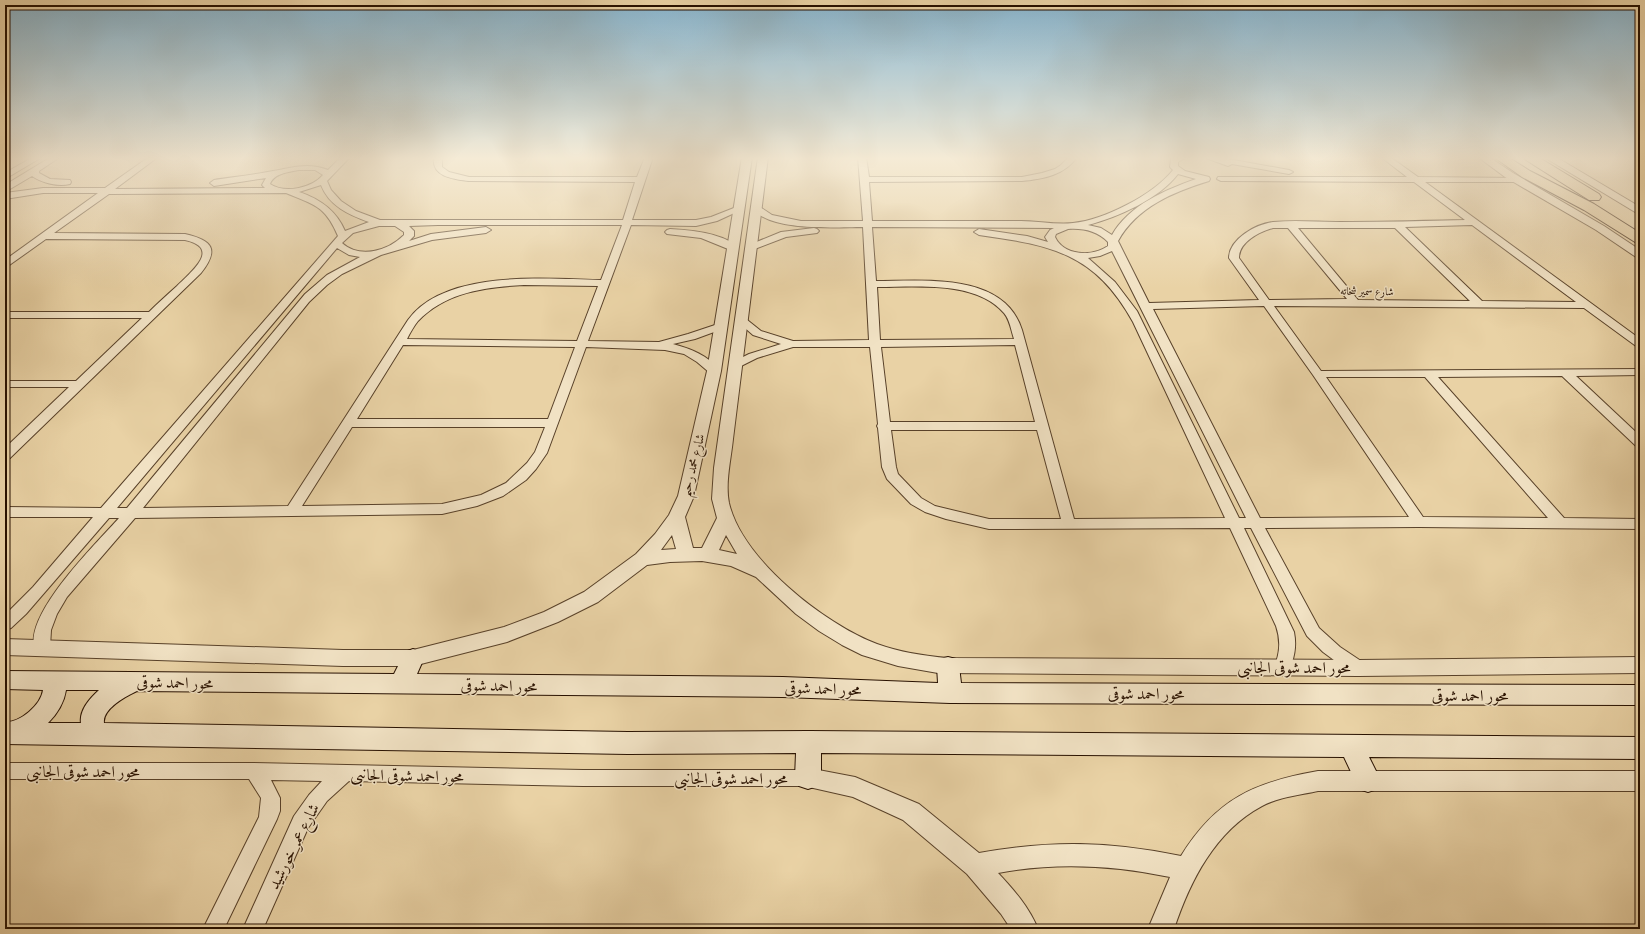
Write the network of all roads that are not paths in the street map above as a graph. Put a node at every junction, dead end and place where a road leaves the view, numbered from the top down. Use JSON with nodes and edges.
{"nodes":[{"id":1,"x":94,"y":201,"type":"edge"},
{"id":2,"x":311,"y":201,"type":"edge"},
{"id":3,"x":335,"y":201,"type":"edge"},
{"id":4,"x":634,"y":201,"type":"edge"},
{"id":5,"x":740,"y":201,"type":"edge"},
{"id":6,"x":758,"y":201,"type":"edge"},
{"id":7,"x":866,"y":201,"type":"edge"},
{"id":8,"x":1136,"y":201,"type":"edge"},
{"id":9,"x":1157,"y":201,"type":"edge"},
{"id":10,"x":1445,"y":201,"type":"edge"},
{"id":11,"x":1558,"y":201,"type":"edge"},
{"id":12,"x":1576,"y":201,"type":"edge"},
{"id":13,"x":1601,"y":201,"type":"edge"},
{"id":14,"x":1621,"y":201,"type":"edge"},
{"id":15,"x":739,"y":209,"type":"junction"},
{"id":16,"x":757,"y":209,"type":"junction"},
{"id":17,"x":1640,"y":212,"type":"edge"},
{"id":18,"x":1474,"y":222,"type":"junction"},
{"id":19,"x":379,"y":224,"type":"junction"},
{"id":20,"x":397,"y":224,"type":"junction"},
{"id":21,"x":1290,"y":224,"type":"junction"},
{"id":22,"x":1397,"y":225,"type":"junction"},
{"id":23,"x":1070,"y":226,"type":"junction"},
{"id":24,"x":1640,"y":226,"type":"edge"},
{"id":25,"x":626,"y":228,"type":"junction"},
{"id":26,"x":867,"y":228,"type":"junction"},
{"id":27,"x":43,"y":236,"type":"junction"},
{"id":28,"x":1640,"y":239,"type":"edge"},
{"id":29,"x":339,"y":240,"type":"junction"},
{"id":30,"x":1113,"y":242,"type":"junction"},
{"id":31,"x":752,"y":247,"type":"junction"},
{"id":32,"x":396,"y":248,"type":"junction"},
{"id":33,"x":733,"y":248,"type":"junction"},
{"id":34,"x":1057,"y":248,"type":"junction"},
{"id":35,"x":380,"y":252,"type":"junction"},
{"id":36,"x":1076,"y":255,"type":"junction"},
{"id":37,"x":1640,"y":255,"type":"edge"},
{"id":38,"x":5,"y":264,"type":"edge"},
{"id":39,"x":605,"y":283,"type":"junction"},
{"id":40,"x":728,"y":284,"type":"junction"},
{"id":41,"x":746,"y":284,"type":"junction"},
{"id":42,"x":871,"y":284,"type":"junction"},
{"id":43,"x":1267,"y":303,"type":"junction"},
{"id":44,"x":1356,"y":303,"type":"junction"},
{"id":45,"x":1479,"y":304,"type":"junction"},
{"id":46,"x":1587,"y":305,"type":"junction"},
{"id":47,"x":1147,"y":306,"type":"junction"},
{"id":48,"x":5,"y":315,"type":"edge"},
{"id":49,"x":150,"y":315,"type":"junction"},
{"id":50,"x":742,"y":321,"type":"junction"},
{"id":51,"x":721,"y":326,"type":"junction"},
{"id":52,"x":400,"y":342,"type":"junction"},
{"id":53,"x":1020,"y":342,"type":"junction"},
{"id":54,"x":583,"y":344,"type":"junction"},
{"id":55,"x":792,"y":344,"type":"junction"},
{"id":56,"x":875,"y":344,"type":"junction"},
{"id":57,"x":1640,"y":344,"type":"edge"},
{"id":58,"x":656,"y":345,"type":"junction"},
{"id":59,"x":735,"y":365,"type":"junction"},
{"id":60,"x":714,"y":371,"type":"junction"},
{"id":61,"x":1640,"y":372,"type":"edge"},
{"id":62,"x":1566,"y":373,"type":"junction"},
{"id":63,"x":1318,"y":374,"type":"junction"},
{"id":64,"x":1429,"y":374,"type":"junction"},
{"id":65,"x":5,"y":384,"type":"edge"},
{"id":66,"x":78,"y":384,"type":"junction"},
{"id":67,"x":348,"y":423,"type":"junction"},
{"id":68,"x":553,"y":423,"type":"junction"},
{"id":69,"x":883,"y":426,"type":"junction"},
{"id":70,"x":1041,"y":426,"type":"junction"},
{"id":71,"x":1640,"y":443,"type":"edge"},
{"id":72,"x":5,"y":455,"type":"edge"},
{"id":73,"x":293,"y":510,"type":"junction"},
{"id":74,"x":5,"y":512,"type":"edge"},
{"id":75,"x":107,"y":512,"type":"junction"},
{"id":76,"x":131,"y":513,"type":"junction"},
{"id":77,"x":676,"y":517,"type":"junction"},
{"id":78,"x":725,"y":518,"type":"junction"},
{"id":79,"x":1234,"y":522,"type":"junction"},
{"id":80,"x":1255,"y":522,"type":"junction"},
{"id":81,"x":1419,"y":522,"type":"junction"},
{"id":82,"x":1560,"y":522,"type":"junction"},
{"id":83,"x":1069,"y":524,"type":"junction"},
{"id":84,"x":1640,"y":524,"type":"edge"},
{"id":85,"x":686,"y":554,"type":"junction"},
{"id":86,"x":707,"y":556,"type":"junction"},
{"id":87,"x":642,"y":560,"type":"junction"},
{"id":88,"x":766,"y":577,"type":"junction"},
{"id":89,"x":5,"y":624,"type":"edge"},
{"id":90,"x":5,"y":648,"type":"edge"},
{"id":91,"x":42,"y":648,"type":"junction"},
{"id":92,"x":413,"y":658,"type":"junction"},
{"id":93,"x":1640,"y":665,"type":"edge"},
{"id":94,"x":948,"y":666,"type":"junction"},
{"id":95,"x":1282,"y":668,"type":"junction"},
{"id":96,"x":1358,"y":668,"type":"junction"},
{"id":97,"x":5,"y":680,"type":"edge"},
{"id":98,"x":53,"y":680,"type":"junction"},
{"id":99,"x":136,"y":681,"type":"junction"},
{"id":100,"x":401,"y":684,"type":"junction"},
{"id":101,"x":950,"y":692,"type":"junction"},
{"id":102,"x":1640,"y":695,"type":"edge"},
{"id":103,"x":9,"y":733,"type":"edge"},
{"id":104,"x":100,"y":735,"type":"junction"},
{"id":105,"x":809,"y":742,"type":"junction"},
{"id":106,"x":1351,"y":746,"type":"junction"},
{"id":107,"x":1640,"y":748,"type":"edge"},
{"id":108,"x":5,"y":771,"type":"edge"},
{"id":109,"x":253,"y":771,"type":"junction"},
{"id":110,"x":346,"y":773,"type":"junction"},
{"id":111,"x":808,"y":778,"type":"junction"},
{"id":112,"x":1368,"y":781,"type":"junction"},
{"id":113,"x":1639,"y":782,"type":"edge"},
{"id":114,"x":975,"y":866,"type":"junction"},
{"id":115,"x":1188,"y":869,"type":"junction"},
{"id":116,"x":213,"y":929,"type":"edge"},
{"id":117,"x":252,"y":929,"type":"edge"},
{"id":118,"x":1025,"y":929,"type":"edge"},
{"id":119,"x":1161,"y":929,"type":"edge"}],
"edges":[{"from":1,"to":27,"type":"street"},
{"from":2,"to":29,"type":"street"},
{"from":3,"to":19,"type":"street"},
{"from":4,"to":25,"type":"street"},
{"from":5,"to":15,"type":"street","name":"شارع محمد رحيم"},
{"from":6,"to":16,"type":"street","name":"شارع محمد رحيم"},
{"from":7,"to":26,"type":"street"},
{"from":8,"to":23,"type":"street"},
{"from":9,"to":30,"type":"street"},
{"from":10,"to":18,"type":"street"},
{"from":11,"to":37,"type":"street"},
{"from":12,"to":28,"type":"main road"},
{"from":13,"to":24,"type":"main road"},
{"from":14,"to":17,"type":"street"},
{"from":15,"to":25,"type":"street"},
{"from":15,"to":33,"type":"street","name":"شارع محمد رحيم"},
{"from":16,"to":26,"type":"street"},
{"from":16,"to":31,"type":"street","name":"شارع محمد رحيم"},
{"from":18,"to":22,"type":"street"},
{"from":18,"to":46,"type":"street"},
{"from":19,"to":20,"type":"street"},
{"from":19,"to":29,"type":"street"},
{"from":20,"to":25,"type":"street"},
{"from":20,"to":32,"type":"street"},
{"from":21,"to":22,"type":"street"},
{"from":21,"to":43,"type":"street"},
{"from":21,"to":44,"type":"street"},
{"from":22,"to":45,"type":"street"},
{"from":23,"to":26,"type":"street"},
{"from":23,"to":30,"type":"street"},
{"from":23,"to":34,"type":"street"},
{"from":25,"to":32,"type":"street"},
{"from":25,"to":33,"type":"street"},
{"from":25,"to":39,"type":"street"},
{"from":26,"to":31,"type":"street"},
{"from":26,"to":34,"type":"street"},
{"from":26,"to":42,"type":"street"},
{"from":27,"to":38,"type":"street"},
{"from":27,"to":49,"type":"street"},
{"from":29,"to":35,"type":"street"},
{"from":29,"to":75,"type":"street"},
{"from":30,"to":36,"type":"street"},
{"from":30,"to":47,"type":"street"},
{"from":31,"to":41,"type":"street","name":"شارع محمد رحيم"},
{"from":32,"to":35,"type":"street"},
{"from":33,"to":40,"type":"street","name":"شارع محمد رحيم"},
{"from":34,"to":36,"type":"street"},
{"from":35,"to":76,"type":"street"},
{"from":36,"to":79,"type":"street"},
{"from":39,"to":52,"type":"street"},
{"from":39,"to":54,"type":"street"},
{"from":40,"to":41,"type":"street"},
{"from":40,"to":51,"type":"street","name":"شارع محمد رحيم"},
{"from":41,"to":50,"type":"street","name":"شارع محمد رحيم"},
{"from":42,"to":53,"type":"street"},
{"from":42,"to":56,"type":"street"},
{"from":43,"to":44,"type":"street","name":"شارع سمير شحاته"},
{"from":43,"to":47,"type":"street","name":"شارع سمير شحاته"},
{"from":43,"to":63,"type":"street"},
{"from":44,"to":45,"type":"street","name":"شارع سمير شحاته"},
{"from":45,"to":46,"type":"street","name":"شارع سمير شحاته"},
{"from":46,"to":57,"type":"street"},
{"from":47,"to":80,"type":"street"},
{"from":48,"to":49,"type":"street"},
{"from":49,"to":66,"type":"street"},
{"from":50,"to":55,"type":"street"},
{"from":50,"to":59,"type":"street","name":"شارع محمد رحيم"},
{"from":51,"to":58,"type":"street"},
{"from":51,"to":60,"type":"street","name":"شارع محمد رحيم"},
{"from":52,"to":54,"type":"street"},
{"from":52,"to":67,"type":"street"},
{"from":53,"to":56,"type":"street"},
{"from":53,"to":70,"type":"street"},
{"from":54,"to":58,"type":"street"},
{"from":54,"to":68,"type":"street"},
{"from":55,"to":56,"type":"street"},
{"from":55,"to":59,"type":"street"},
{"from":56,"to":69,"type":"street"},
{"from":58,"to":60,"type":"street"},
{"from":59,"to":78,"type":"street","name":"شارع محمد رحيم"},
{"from":60,"to":77,"type":"street","name":"شارع محمد رحيم"},
{"from":61,"to":62,"type":"street"},
{"from":62,"to":64,"type":"street"},
{"from":62,"to":71,"type":"street"},
{"from":63,"to":64,"type":"street"},
{"from":63,"to":81,"type":"street"},
{"from":64,"to":82,"type":"street"},
{"from":65,"to":66,"type":"street"},
{"from":66,"to":72,"type":"street"},
{"from":67,"to":68,"type":"street"},
{"from":67,"to":73,"type":"street"},
{"from":68,"to":73,"type":"street"},
{"from":69,"to":70,"type":"street"},
{"from":69,"to":83,"type":"street"},
{"from":70,"to":83,"type":"street"},
{"from":73,"to":76,"type":"street"},
{"from":74,"to":75,"type":"street"},
{"from":75,"to":76,"type":"street"},
{"from":75,"to":89,"type":"street"},
{"from":76,"to":91,"type":"street"},
{"from":77,"to":85,"type":"street"},
{"from":77,"to":87,"type":"street","name":"شارع محمد رحيم"},
{"from":78,"to":86,"type":"street"},
{"from":78,"to":88,"type":"street","name":"شارع محمد رحيم"},
{"from":79,"to":80,"type":"street"},
{"from":79,"to":83,"type":"street"},
{"from":79,"to":95,"type":"street"},
{"from":80,"to":81,"type":"street"},
{"from":80,"to":96,"type":"street"},
{"from":81,"to":82,"type":"street"},
{"from":82,"to":84,"type":"street"},
{"from":85,"to":86,"type":"street"},
{"from":85,"to":87,"type":"street"},
{"from":86,"to":88,"type":"street"},
{"from":87,"to":92,"type":"street","name":"شارع محمد رحيم"},
{"from":88,"to":94,"type":"street","name":"شارع محمد رحيم"},
{"from":90,"to":91,"type":"street"},
{"from":91,"to":92,"type":"street"},
{"from":92,"to":100,"type":"main road"},
{"from":93,"to":96,"type":"street","name":"محور احمد شوقى الجانبى"},
{"from":94,"to":95,"type":"street","name":"محور احمد شوقى الجانبى"},
{"from":94,"to":101,"type":"main road"},
{"from":95,"to":96,"type":"street","name":"محور احمد شوقى الجانبى"},
{"from":97,"to":98,"type":"main road","name":"محور احمد شوقى"},
{"from":98,"to":99,"type":"main road","name":"محور احمد شوقى"},
{"from":98,"to":103,"type":"main road"},
{"from":99,"to":100,"type":"main road","name":"محور احمد شوقى"},
{"from":99,"to":104,"type":"main road"},
{"from":100,"to":101,"type":"main road","name":"محور احمد شوقى"},
{"from":101,"to":102,"type":"main road","name":"محور احمد شوقى"},
{"from":103,"to":104,"type":"main road"},
{"from":104,"to":105,"type":"main road"},
{"from":105,"to":106,"type":"main road"},
{"from":105,"to":111,"type":"main road"},
{"from":106,"to":107,"type":"main road"},
{"from":106,"to":112,"type":"main road"},
{"from":108,"to":109,"type":"street","name":"محور احمد شوقى الجانبى"},
{"from":109,"to":110,"type":"street","name":"محور احمد شوقى الجانبى"},
{"from":109,"to":116,"type":"street"},
{"from":110,"to":111,"type":"street","name":"محور احمد شوقى الجانبى"},
{"from":110,"to":117,"type":"street","name":"شارع عمر خورشيد"},
{"from":111,"to":114,"type":"street"},
{"from":112,"to":113,"type":"street"},
{"from":112,"to":115,"type":"street"},
{"from":114,"to":115,"type":"street"},
{"from":114,"to":118,"type":"street"},
{"from":115,"to":119,"type":"street"}]}
